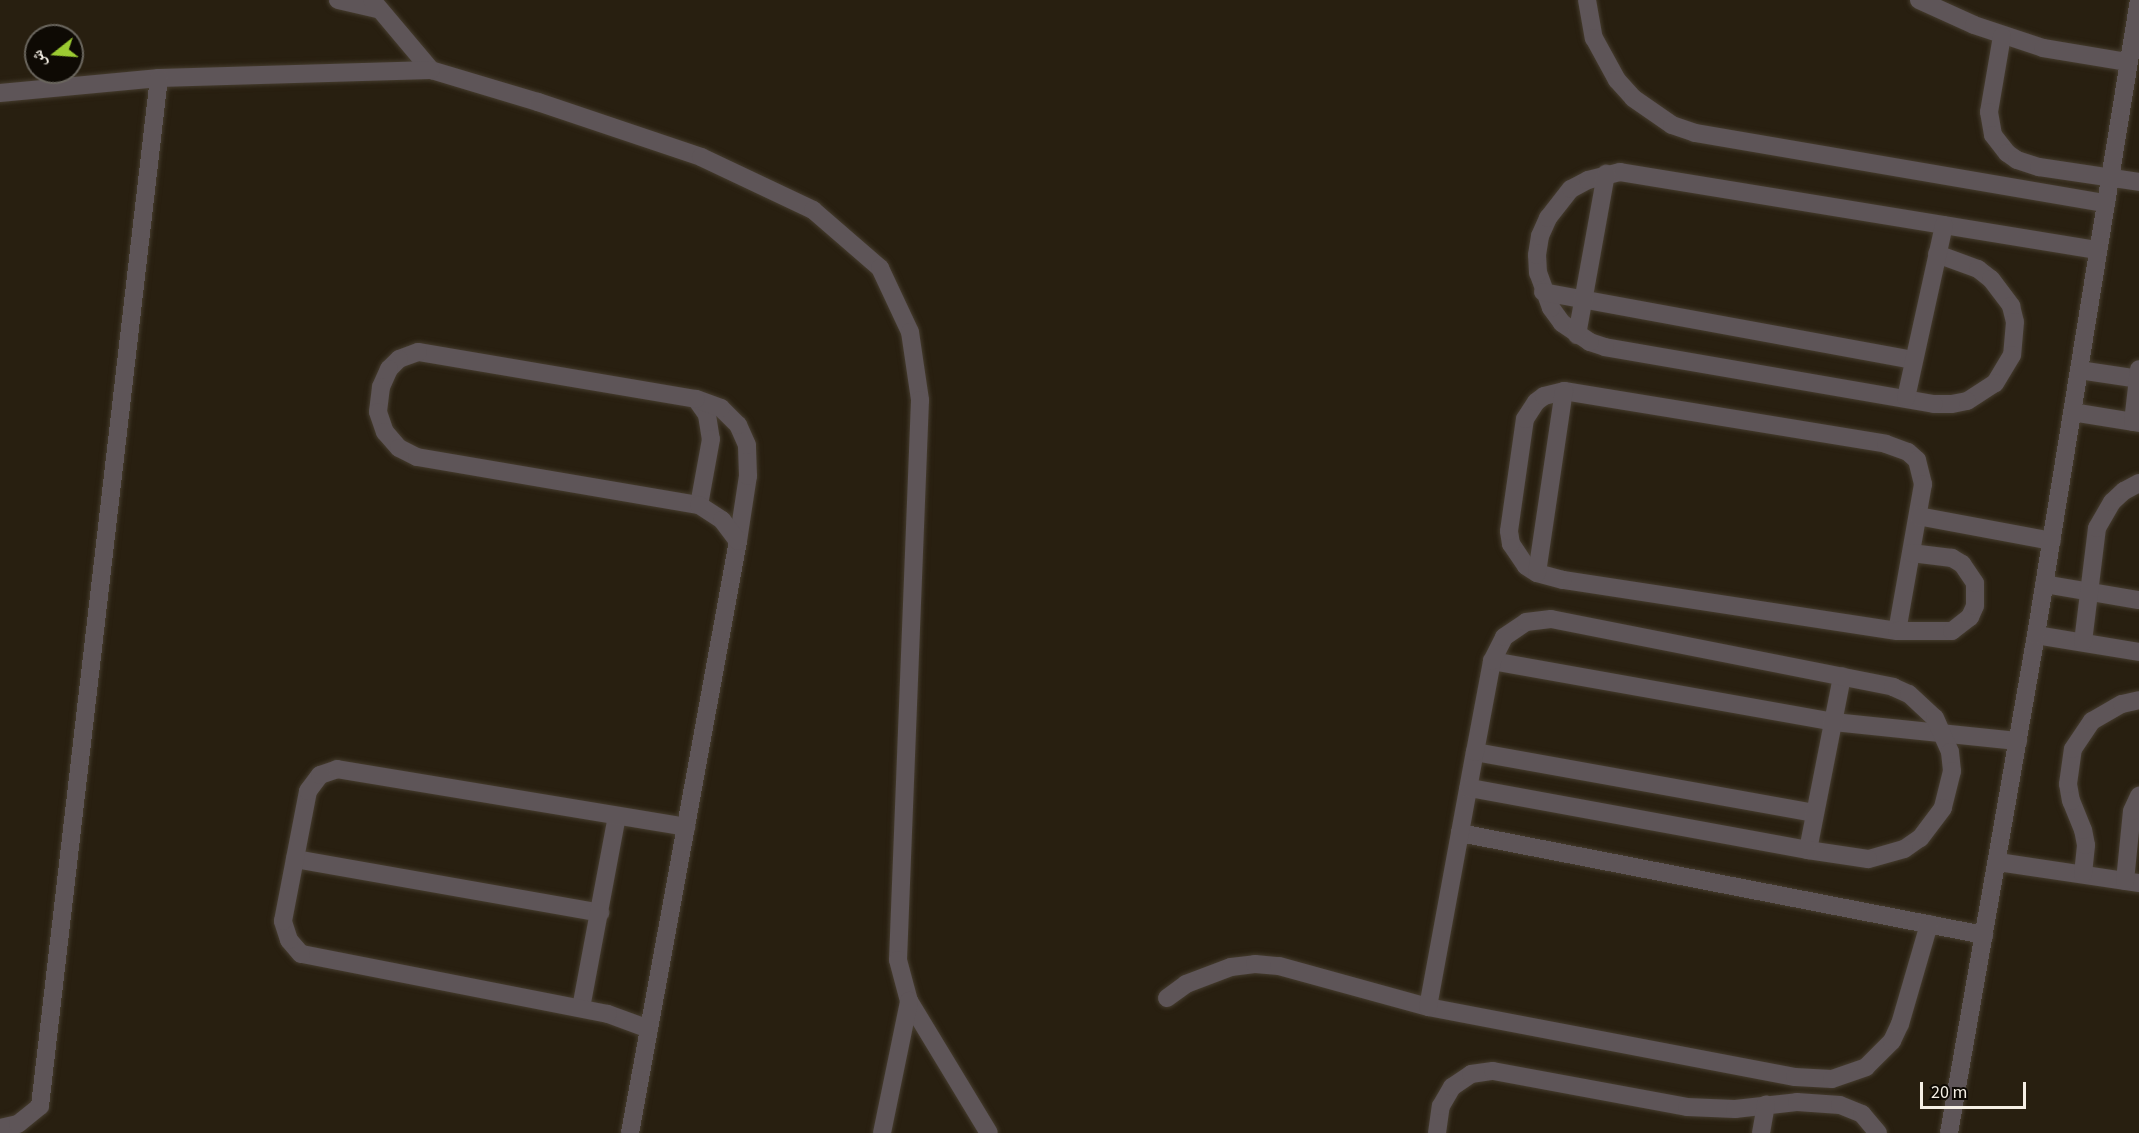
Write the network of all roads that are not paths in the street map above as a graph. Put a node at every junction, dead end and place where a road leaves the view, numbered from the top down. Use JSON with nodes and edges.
{"nodes":[{"id":1,"x":338,"y":0,"type":"edge"},
{"id":2,"x":1587,"y":0,"type":"edge"},
{"id":3,"x":1919,"y":0,"type":"edge"},
{"id":4,"x":2139,"y":0,"type":"edge"},
{"id":5,"x":374,"y":4,"type":"edge"},
{"id":6,"x":2002,"y":36,"type":"junction"},
{"id":7,"x":2128,"y":62,"type":"junction"},
{"id":8,"x":431,"y":70,"type":"junction"},
{"id":9,"x":159,"y":78,"type":"junction"},
{"id":10,"x":0,"y":93,"type":"edge"},
{"id":11,"x":1606,"y":174,"type":"junction"},
{"id":12,"x":2109,"y":178,"type":"junction"},
{"id":13,"x":2139,"y":182,"type":"edge"},
{"id":14,"x":2106,"y":203,"type":"junction"},
{"id":15,"x":1944,"y":225,"type":"junction"},
{"id":16,"x":2098,"y":250,"type":"junction"},
{"id":17,"x":1937,"y":254,"type":"junction"},
{"id":18,"x":1543,"y":292,"type":"junction"},
{"id":19,"x":1583,"y":299,"type":"junction"},
{"id":20,"x":1577,"y":334,"type":"junction"},
{"id":21,"x":1914,"y":360,"type":"junction"},
{"id":22,"x":2079,"y":370,"type":"junction"},
{"id":23,"x":2139,"y":375,"type":"edge"},
{"id":24,"x":1564,"y":391,"type":"junction"},
{"id":25,"x":1906,"y":398,"type":"junction"},
{"id":26,"x":696,"y":399,"type":"junction"},
{"id":27,"x":2072,"y":412,"type":"junction"},
{"id":28,"x":2136,"y":423,"type":"edge"},
{"id":29,"x":2139,"y":483,"type":"edge"},
{"id":30,"x":699,"y":505,"type":"junction"},
{"id":31,"x":1918,"y":516,"type":"junction"},
{"id":32,"x":738,"y":540,"type":"junction"},
{"id":33,"x":2052,"y":541,"type":"junction"},
{"id":34,"x":1911,"y":553,"type":"junction"},
{"id":35,"x":1537,"y":573,"type":"junction"},
{"id":36,"x":2044,"y":584,"type":"junction"},
{"id":37,"x":2089,"y":591,"type":"junction"},
{"id":38,"x":2139,"y":600,"type":"edge"},
{"id":39,"x":1897,"y":631,"type":"junction"},
{"id":40,"x":2036,"y":635,"type":"junction"},
{"id":41,"x":2083,"y":642,"type":"junction"},
{"id":42,"x":2139,"y":651,"type":"edge"},
{"id":43,"x":1492,"y":661,"type":"junction"},
{"id":44,"x":1842,"y":676,"type":"junction"},
{"id":45,"x":2139,"y":700,"type":"edge"},
{"id":46,"x":1833,"y":722,"type":"junction"},
{"id":47,"x":1944,"y":734,"type":"junction"},
{"id":48,"x":2018,"y":741,"type":"junction"},
{"id":49,"x":1475,"y":752,"type":"junction"},
{"id":50,"x":1468,"y":788,"type":"junction"},
{"id":51,"x":2139,"y":796,"type":"edge"},
{"id":52,"x":1815,"y":813,"type":"junction"},
{"id":53,"x":617,"y":816,"type":"junction"},
{"id":54,"x":686,"y":827,"type":"junction"},
{"id":55,"x":1460,"y":833,"type":"junction"},
{"id":56,"x":1808,"y":850,"type":"junction"},
{"id":57,"x":295,"y":859,"type":"junction"},
{"id":58,"x":1998,"y":862,"type":"junction"},
{"id":59,"x":2083,"y":874,"type":"junction"},
{"id":60,"x":2132,"y":882,"type":"edge"},
{"id":61,"x":600,"y":913,"type":"junction"},
{"id":62,"x":1929,"y":924,"type":"junction"},
{"id":63,"x":1984,"y":935,"type":"junction"},
{"id":64,"x":1167,"y":998,"type":"dead end"},
{"id":65,"x":909,"y":1001,"type":"junction"},
{"id":66,"x":1428,"y":1007,"type":"junction"},
{"id":67,"x":581,"y":1008,"type":"junction"},
{"id":68,"x":649,"y":1029,"type":"junction"},
{"id":69,"x":1766,"y":1104,"type":"junction"},
{"id":70,"x":0,"y":1128,"type":"edge"},
{"id":71,"x":630,"y":1133,"type":"edge"},
{"id":72,"x":882,"y":1133,"type":"edge"},
{"id":73,"x":989,"y":1133,"type":"edge"},
{"id":74,"x":1437,"y":1133,"type":"edge"},
{"id":75,"x":1761,"y":1133,"type":"edge"},
{"id":76,"x":1878,"y":1133,"type":"edge"},
{"id":77,"x":1949,"y":1133,"type":"edge"}],
"edges":[{"from":1,"to":5,"type":"street"},
{"from":2,"to":14,"type":"street"},
{"from":3,"to":6,"type":"street"},
{"from":4,"to":7,"type":"street"},
{"from":5,"to":8,"type":"street"},
{"from":6,"to":7,"type":"street"},
{"from":6,"to":12,"type":"street"},
{"from":7,"to":12,"type":"street"},
{"from":8,"to":9,"type":"street"},
{"from":8,"to":65,"type":"street"},
{"from":9,"to":10,"type":"street"},
{"from":9,"to":70,"type":"street"},
{"from":11,"to":15,"type":"street"},
{"from":11,"to":18,"type":"street"},
{"from":11,"to":19,"type":"street"},
{"from":12,"to":13,"type":"street"},
{"from":12,"to":14,"type":"street"},
{"from":14,"to":16,"type":"street"},
{"from":15,"to":16,"type":"street"},
{"from":15,"to":17,"type":"street"},
{"from":16,"to":22,"type":"street"},
{"from":17,"to":21,"type":"street"},
{"from":17,"to":25,"type":"street"},
{"from":18,"to":19,"type":"street"},
{"from":18,"to":20,"type":"street"},
{"from":19,"to":20,"type":"street"},
{"from":19,"to":21,"type":"street"},
{"from":20,"to":25,"type":"street"},
{"from":21,"to":25,"type":"street"},
{"from":22,"to":23,"type":"street"},
{"from":22,"to":27,"type":"street"},
{"from":23,"to":28,"type":"street"},
{"from":24,"to":31,"type":"street"},
{"from":24,"to":35,"type":"street"},
{"from":24,"to":35,"type":"street"},
{"from":26,"to":30,"type":"street"},
{"from":26,"to":30,"type":"street"},
{"from":26,"to":32,"type":"street"},
{"from":27,"to":28,"type":"street"},
{"from":27,"to":33,"type":"street"},
{"from":29,"to":37,"type":"street"},
{"from":30,"to":32,"type":"street"},
{"from":31,"to":33,"type":"street"},
{"from":31,"to":34,"type":"street"},
{"from":32,"to":54,"type":"street"},
{"from":33,"to":36,"type":"street"},
{"from":34,"to":39,"type":"street"},
{"from":34,"to":39,"type":"street"},
{"from":35,"to":39,"type":"street"},
{"from":36,"to":37,"type":"street"},
{"from":36,"to":40,"type":"street"},
{"from":37,"to":38,"type":"street"},
{"from":37,"to":41,"type":"street"},
{"from":40,"to":41,"type":"street"},
{"from":40,"to":48,"type":"street"},
{"from":41,"to":42,"type":"street"},
{"from":43,"to":44,"type":"street"},
{"from":43,"to":46,"type":"street"},
{"from":43,"to":49,"type":"street"},
{"from":44,"to":46,"type":"street"},
{"from":44,"to":47,"type":"street"},
{"from":45,"to":59,"type":"street"},
{"from":46,"to":47,"type":"street"},
{"from":46,"to":52,"type":"street"},
{"from":47,"to":48,"type":"street"},
{"from":47,"to":56,"type":"street"},
{"from":48,"to":58,"type":"street"},
{"from":49,"to":50,"type":"street"},
{"from":49,"to":52,"type":"street"},
{"from":50,"to":55,"type":"street"},
{"from":50,"to":56,"type":"street"},
{"from":51,"to":60,"type":"street"},
{"from":52,"to":56,"type":"street"},
{"from":53,"to":54,"type":"street"},
{"from":53,"to":57,"type":"street"},
{"from":53,"to":61,"type":"street"},
{"from":54,"to":68,"type":"street"},
{"from":55,"to":62,"type":"street"},
{"from":55,"to":66,"type":"street"},
{"from":57,"to":61,"type":"street"},
{"from":57,"to":67,"type":"street"},
{"from":58,"to":59,"type":"street"},
{"from":58,"to":63,"type":"street"},
{"from":59,"to":60,"type":"street"},
{"from":61,"to":67,"type":"street"},
{"from":62,"to":63,"type":"street"},
{"from":62,"to":66,"type":"street"},
{"from":63,"to":77,"type":"street"},
{"from":64,"to":66,"type":"street"},
{"from":65,"to":72,"type":"street"},
{"from":65,"to":73,"type":"street"},
{"from":67,"to":68,"type":"street"},
{"from":68,"to":71,"type":"street"},
{"from":69,"to":74,"type":"street"},
{"from":69,"to":75,"type":"street"},
{"from":69,"to":76,"type":"street"}]}
